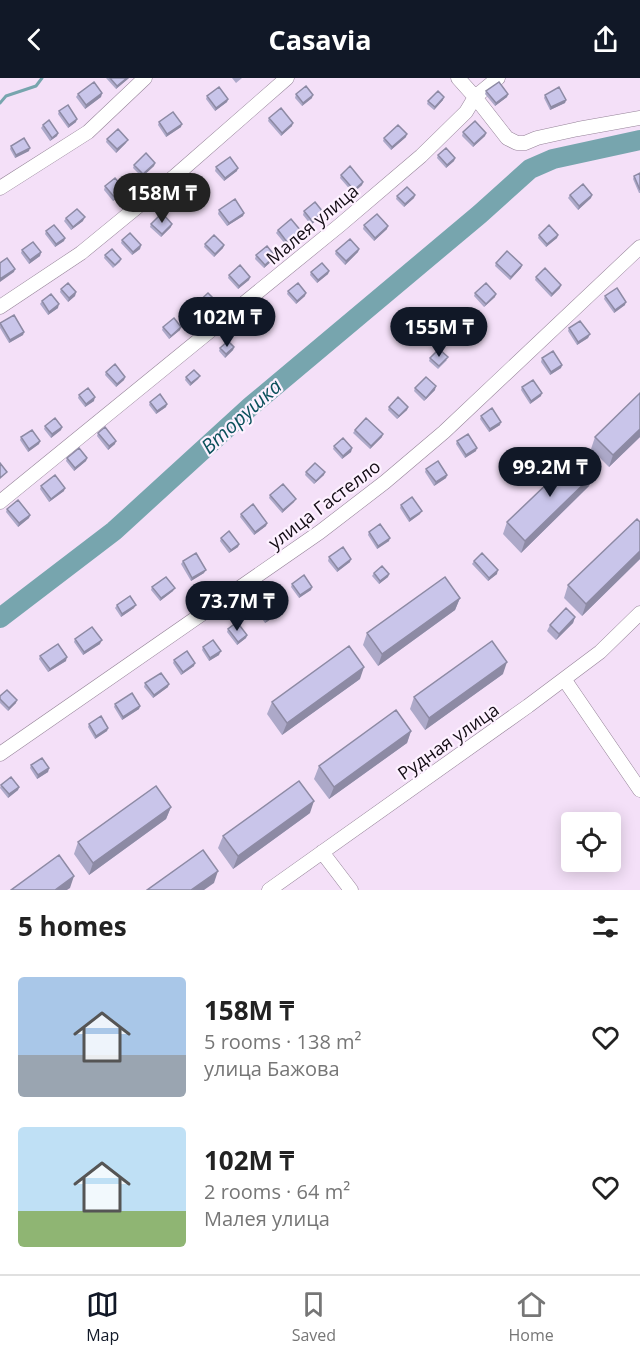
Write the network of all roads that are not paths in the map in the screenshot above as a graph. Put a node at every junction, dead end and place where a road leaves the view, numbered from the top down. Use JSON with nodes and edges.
{"nodes":[{"id":1,"x":145,"y":78,"type":"edge"},
{"id":2,"x":287,"y":78,"type":"edge"},
{"id":3,"x":458,"y":78,"type":"edge"},
{"id":4,"x":498,"y":78,"type":"edge"},
{"id":5,"x":476,"y":97,"type":"junction"},
{"id":6,"x":640,"y":118,"type":"edge"},
{"id":7,"x":0,"y":188,"type":"edge"},
{"id":8,"x":640,"y":247,"type":"edge"},
{"id":9,"x":0,"y":307,"type":"edge"},
{"id":10,"x":0,"y":502,"type":"edge"},
{"id":11,"x":640,"y":613,"type":"edge"},
{"id":12,"x":564,"y":679,"type":"junction"},
{"id":13,"x":0,"y":754,"type":"edge"},
{"id":14,"x":640,"y":790,"type":"edge"},
{"id":15,"x":322,"y":852,"type":"junction"},
{"id":16,"x":269,"y":890,"type":"edge"},
{"id":17,"x":351,"y":890,"type":"edge"}],
"edges":[{"from":1,"to":7,"type":"street"},
{"from":2,"to":9,"type":"street"},
{"from":3,"to":5,"type":"street"},
{"from":4,"to":5,"type":"street","name":"Малея улица"},
{"from":5,"to":6,"type":"street"},
{"from":5,"to":10,"type":"street","name":"Малея улица"},
{"from":8,"to":13,"type":"street","name":"улица Гастелло"},
{"from":11,"to":12,"type":"street","name":"Рудная улица"},
{"from":12,"to":14,"type":"street"},
{"from":12,"to":15,"type":"street","name":"Рудная улица"},
{"from":15,"to":16,"type":"street","name":"Рудная улица"},
{"from":15,"to":17,"type":"street"}]}
